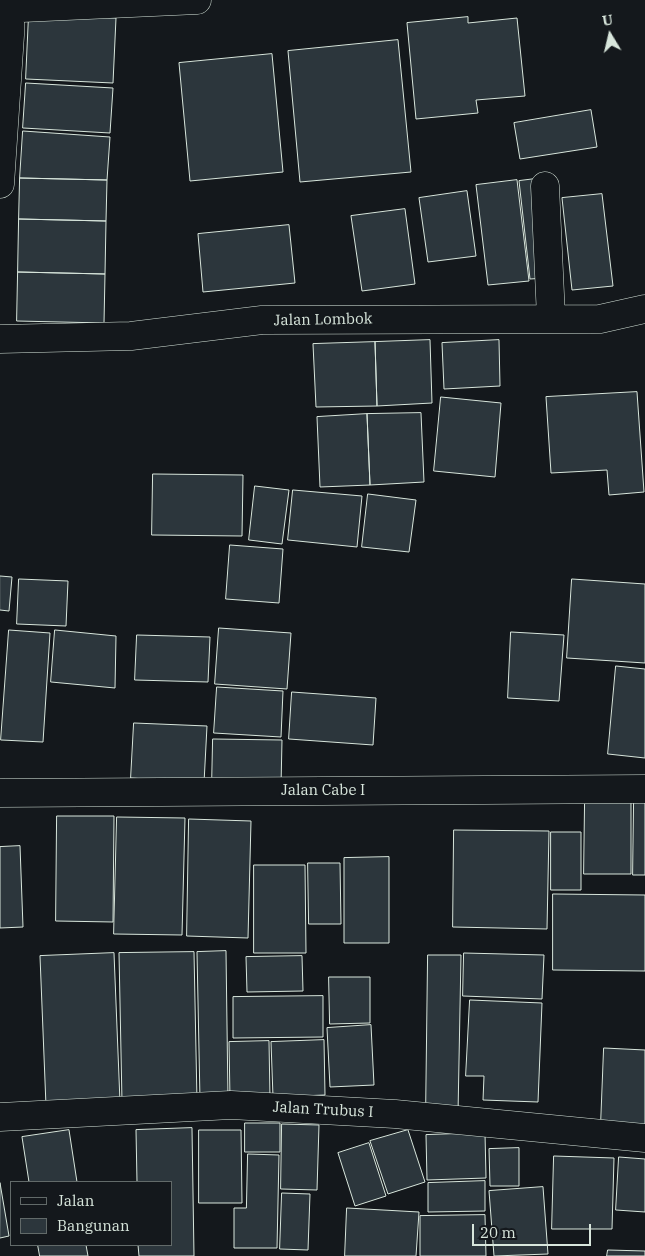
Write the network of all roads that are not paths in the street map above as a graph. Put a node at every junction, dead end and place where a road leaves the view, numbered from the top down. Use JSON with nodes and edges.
{"nodes":[{"id":1,"x":197,"y":0,"type":"edge"},
{"id":2,"x":7,"y":6,"type":"edge"},
{"id":3,"x":0,"y":184,"type":"edge"},
{"id":4,"x":545,"y":186,"type":"dead end"},
{"id":5,"x":645,"y":309,"type":"edge"},
{"id":6,"x":551,"y":317,"type":"junction"},
{"id":7,"x":0,"y":339,"type":"edge"},
{"id":8,"x":645,"y":789,"type":"edge"},
{"id":9,"x":0,"y":793,"type":"edge"},
{"id":10,"x":0,"y":1117,"type":"edge"},
{"id":11,"x":645,"y":1138,"type":"edge"}],
"edges":[{"from":1,"to":2,"type":"street"},
{"from":2,"to":3,"type":"street"},
{"from":4,"to":6,"type":"street"},
{"from":5,"to":6,"type":"street","name":"Jalan Lombok"},
{"from":6,"to":7,"type":"street","name":"Jalan Lombok"},
{"from":8,"to":9,"type":"street","name":"Jalan Cabe I"},
{"from":10,"to":11,"type":"street","name":"Jalan Trubus I"}]}
